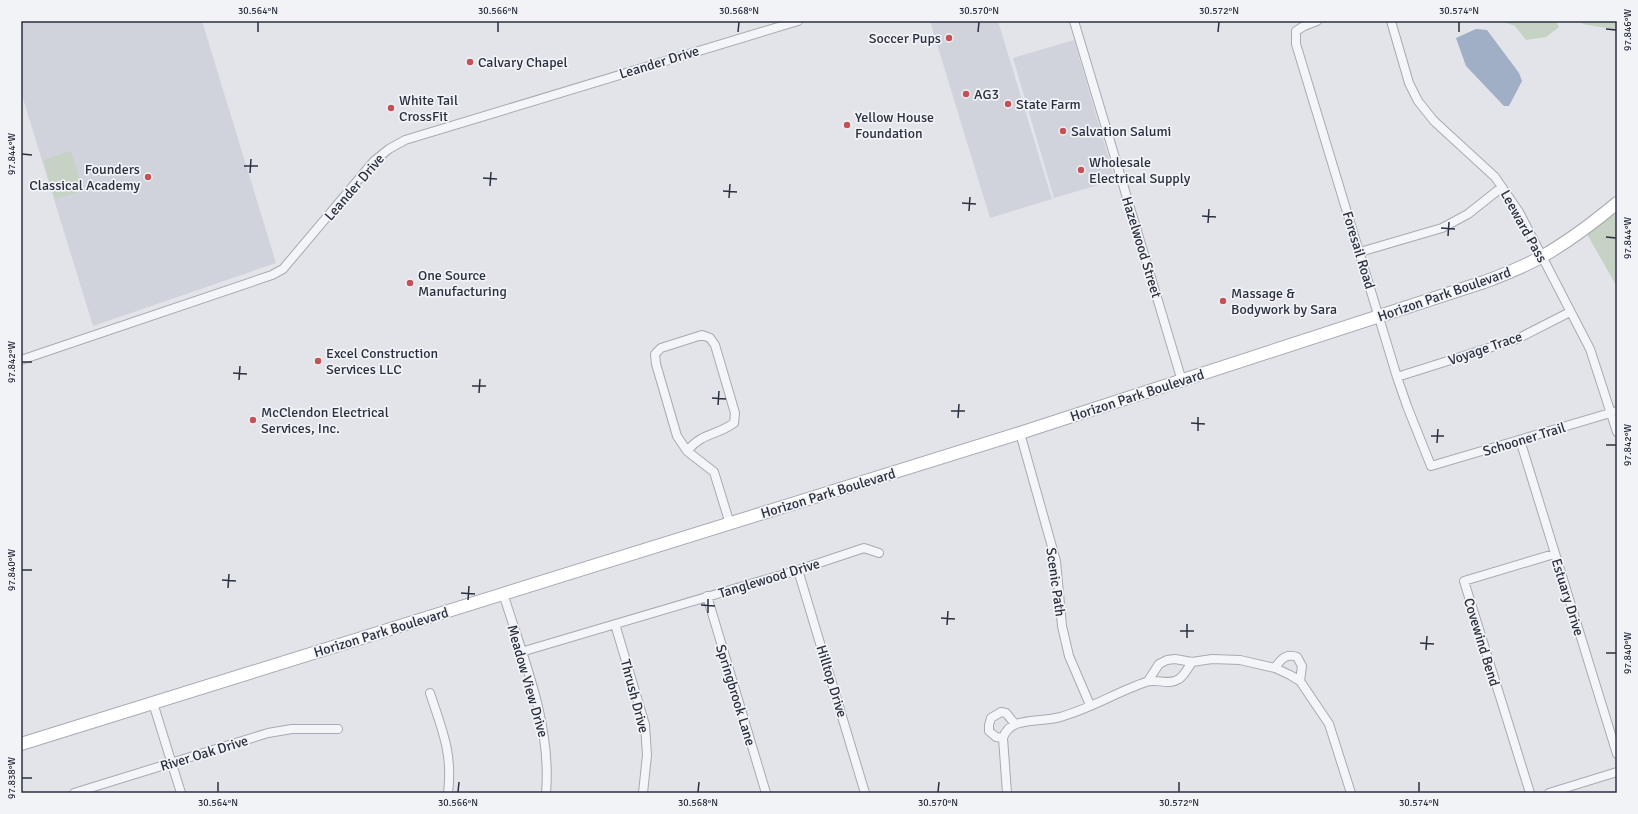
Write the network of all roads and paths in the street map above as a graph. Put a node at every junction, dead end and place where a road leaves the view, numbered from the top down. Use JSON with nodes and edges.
{"nodes":[{"id":1,"x":798,"y":21,"type":"edge"},
{"id":2,"x":1074,"y":21,"type":"edge"},
{"id":3,"x":1317,"y":21,"type":"edge"},
{"id":4,"x":1391,"y":21,"type":"edge"},
{"id":5,"x":1502,"y":187,"type":"junction"},
{"id":6,"x":1617,"y":204,"type":"edge"},
{"id":7,"x":1360,"y":252,"type":"junction"},
{"id":8,"x":1542,"y":256,"type":"junction"},
{"id":9,"x":1570,"y":312,"type":"junction"},
{"id":10,"x":1378,"y":317,"type":"junction"},
{"id":11,"x":21,"y":360,"type":"edge"},
{"id":12,"x":1397,"y":377,"type":"junction"},
{"id":13,"x":1182,"y":381,"type":"junction"},
{"id":14,"x":1614,"y":412,"type":"edge"},
{"id":15,"x":1617,"y":432,"type":"edge"},
{"id":16,"x":1020,"y":433,"type":"junction"},
{"id":17,"x":1520,"y":440,"type":"junction"},
{"id":18,"x":687,"y":451,"type":"junction"},
{"id":19,"x":1432,"y":466,"type":"joint"},
{"id":20,"x":730,"y":524,"type":"junction"},
{"id":21,"x":879,"y":553,"type":"dead end"},
{"id":22,"x":1554,"y":554,"type":"junction"},
{"id":23,"x":798,"y":570,"type":"junction"},
{"id":24,"x":503,"y":594,"type":"junction"},
{"id":25,"x":707,"y":596,"type":"junction"},
{"id":26,"x":615,"y":624,"type":"junction"},
{"id":27,"x":521,"y":652,"type":"junction"},
{"id":28,"x":1192,"y":662,"type":"junction"},
{"id":29,"x":1275,"y":668,"type":"junction"},
{"id":30,"x":1148,"y":681,"type":"junction"},
{"id":31,"x":1300,"y":681,"type":"junction"},
{"id":32,"x":430,"y":693,"type":"dead end"},
{"id":33,"x":153,"y":703,"type":"junction"},
{"id":34,"x":1090,"y":705,"type":"junction"},
{"id":35,"x":1015,"y":724,"type":"junction"},
{"id":36,"x":338,"y":729,"type":"dead end"},
{"id":37,"x":1003,"y":738,"type":"junction"},
{"id":38,"x":21,"y":744,"type":"edge"},
{"id":39,"x":1617,"y":754,"type":"edge"},
{"id":40,"x":172,"y":763,"type":"junction"},
{"id":41,"x":1617,"y":772,"type":"edge"},
{"id":42,"x":74,"y":793,"type":"edge"},
{"id":43,"x":181,"y":793,"type":"edge"},
{"id":44,"x":448,"y":793,"type":"edge"},
{"id":45,"x":546,"y":793,"type":"edge"},
{"id":46,"x":643,"y":793,"type":"edge"},
{"id":47,"x":766,"y":793,"type":"edge"},
{"id":48,"x":865,"y":793,"type":"edge"},
{"id":49,"x":1008,"y":793,"type":"edge"},
{"id":50,"x":1351,"y":793,"type":"edge"},
{"id":51,"x":1530,"y":793,"type":"edge"},
{"id":52,"x":1549,"y":793,"type":"edge"}],
"edges":[{"from":1,"to":11,"type":"street","name":"Leander Drive"},
{"from":2,"to":13,"type":"street","name":"Hazelwood Street"},
{"from":3,"to":7,"type":"street","name":"Foresail Road"},
{"from":4,"to":5,"type":"street","name":"Leeward Pass"},
{"from":5,"to":7,"type":"street"},
{"from":5,"to":8,"type":"street","name":"Leeward Pass"},
{"from":6,"to":8,"type":"street","name":"Horizon Park Boulevard"},
{"from":7,"to":10,"type":"street","name":"Foresail Road"},
{"from":8,"to":9,"type":"street","name":"Leeward Pass"},
{"from":8,"to":10,"type":"street","name":"Horizon Park Boulevard"},
{"from":9,"to":12,"type":"street","name":"Voyage Trace"},
{"from":9,"to":14,"type":"street","name":"Leeward Pass"},
{"from":10,"to":12,"type":"street","name":"Foresail Road"},
{"from":10,"to":13,"type":"street","name":"Horizon Park Boulevard"},
{"from":12,"to":19,"type":"street","name":"Foresail Road"},
{"from":13,"to":16,"type":"street","name":"Horizon Park Boulevard"},
{"from":14,"to":15,"type":"street","name":"Leeward Pass"},
{"from":14,"to":17,"type":"street","name":"Schooner Trail"},
{"from":16,"to":20,"type":"street","name":"Horizon Park Boulevard"},
{"from":16,"to":34,"type":"street","name":"Scenic Path"},
{"from":17,"to":19,"type":"street","name":"Schooner Trail"},
{"from":17,"to":22,"type":"street","name":"Estuary Drive"},
{"from":18,"to":18,"type":"street"},
{"from":18,"to":20,"type":"street"},
{"from":20,"to":24,"type":"street","name":"Horizon Park Boulevard"},
{"from":21,"to":23,"type":"street","name":"Tanglewood Drive"},
{"from":22,"to":39,"type":"street","name":"Estuary Drive"},
{"from":22,"to":51,"type":"street","name":"Covewind Bend"},
{"from":23,"to":25,"type":"street","name":"Tanglewood Drive"},
{"from":23,"to":48,"type":"street","name":"Hilltop Drive"},
{"from":24,"to":27,"type":"street","name":"Meadow View Drive"},
{"from":24,"to":33,"type":"street","name":"Horizon Park Boulevard"},
{"from":25,"to":26,"type":"street","name":"Tanglewood Drive"},
{"from":25,"to":47,"type":"street","name":"Springbrook Lane"},
{"from":26,"to":27,"type":"street","name":"Tanglewood Drive"},
{"from":26,"to":46,"type":"street","name":"Thrush Drive"},
{"from":27,"to":45,"type":"street","name":"Meadow View Drive"},
{"from":28,"to":29,"type":"street"},
{"from":28,"to":30,"type":"street"},
{"from":28,"to":30,"type":"street"},
{"from":29,"to":31,"type":"street"},
{"from":29,"to":31,"type":"street"},
{"from":30,"to":34,"type":"street"},
{"from":31,"to":50,"type":"street"},
{"from":32,"to":44,"type":"street"},
{"from":33,"to":38,"type":"street","name":"Horizon Park Boulevard"},
{"from":33,"to":40,"type":"street"},
{"from":34,"to":35,"type":"street"},
{"from":35,"to":37,"type":"street"},
{"from":35,"to":37,"type":"street"},
{"from":36,"to":40,"type":"street","name":"River Oak Drive"},
{"from":37,"to":49,"type":"street"},
{"from":40,"to":42,"type":"street","name":"River Oak Drive"},
{"from":40,"to":43,"type":"street"},
{"from":41,"to":52,"type":"street"}]}
